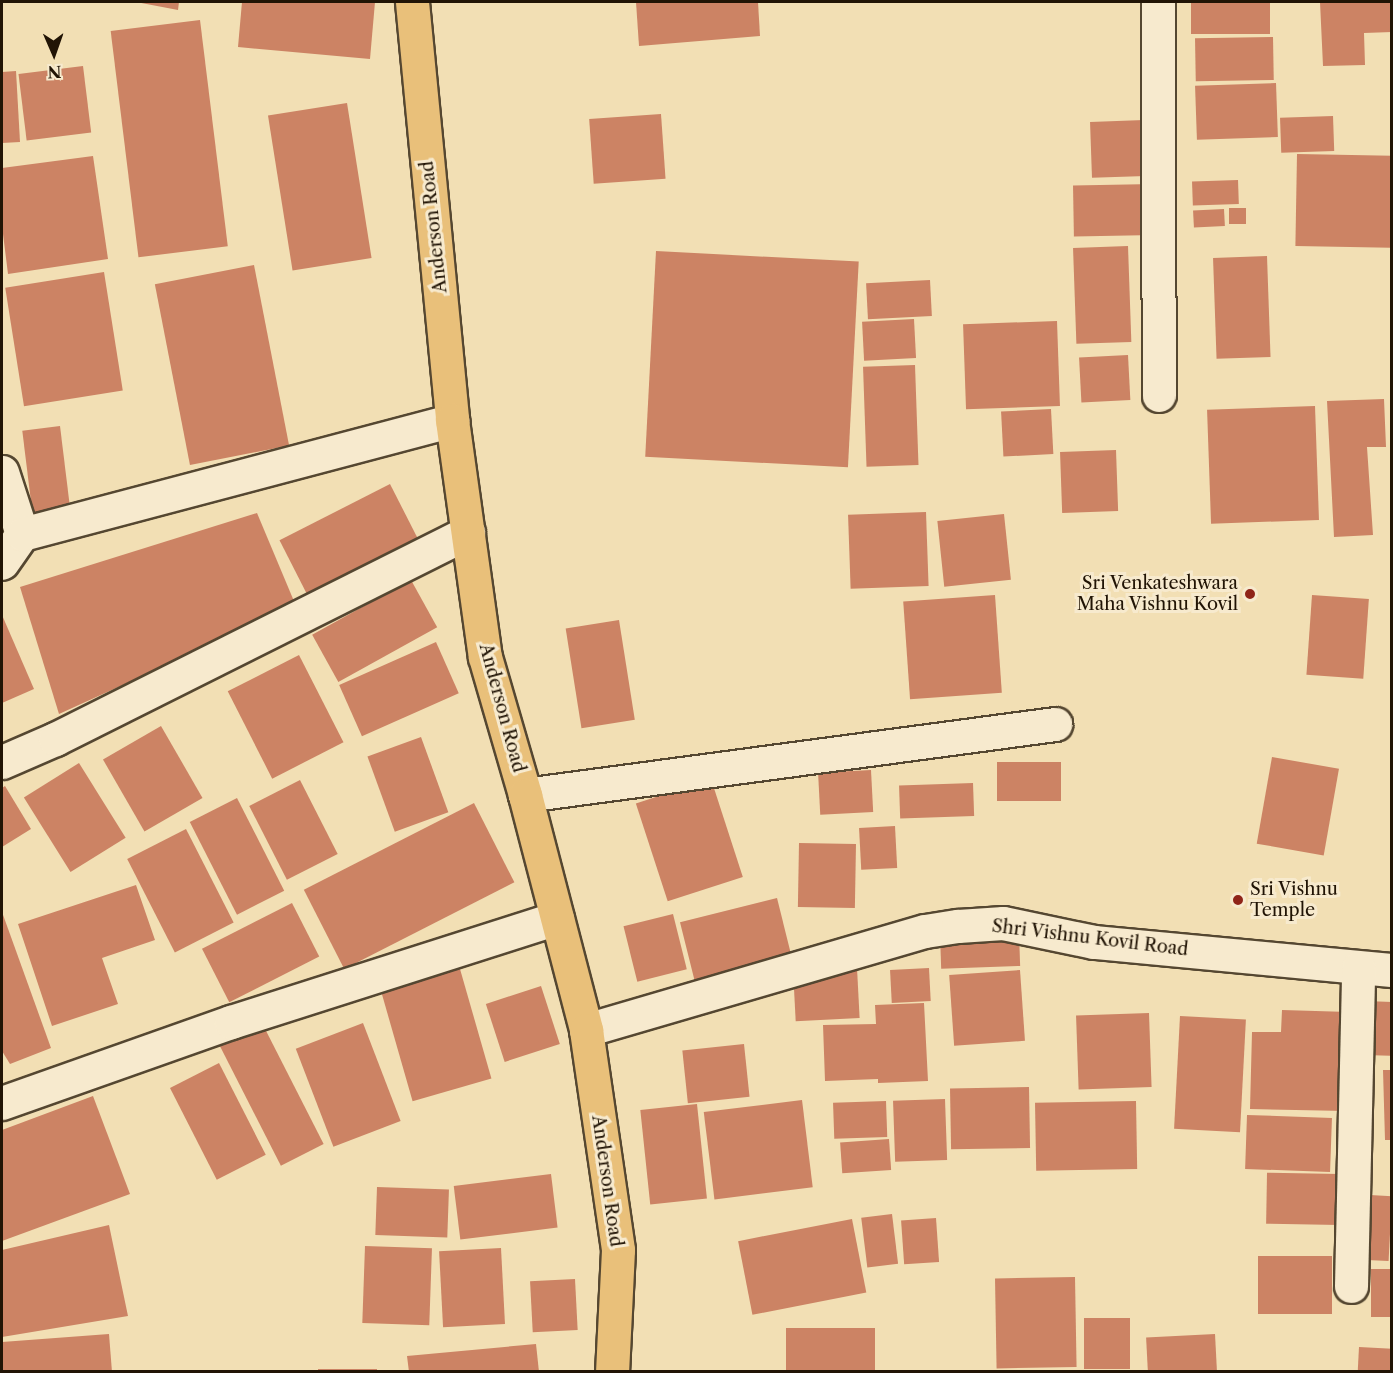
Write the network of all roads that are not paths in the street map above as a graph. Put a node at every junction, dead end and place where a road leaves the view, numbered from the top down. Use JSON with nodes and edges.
{"nodes":[{"id":1,"x":412,"y":2,"type":"edge"},
{"id":2,"x":1158,"y":2,"type":"edge"},
{"id":3,"x":1159,"y":395,"type":"dead end"},
{"id":4,"x":452,"y":420,"type":"junction"},
{"id":5,"x":2,"y":472,"type":"edge"},
{"id":6,"x":468,"y":532,"type":"junction"},
{"id":7,"x":22,"y":534,"type":"junction"},
{"id":8,"x":2,"y":563,"type":"edge"},
{"id":9,"x":1055,"y":724,"type":"dead end"},
{"id":10,"x":2,"y":762,"type":"edge"},
{"id":11,"x":525,"y":795,"type":"junction"},
{"id":12,"x":557,"y":918,"type":"junction"},
{"id":13,"x":1358,"y":968,"type":"junction"},
{"id":14,"x":1392,"y":970,"type":"edge"},
{"id":15,"x":586,"y":1030,"type":"junction"},
{"id":16,"x":2,"y":1103,"type":"edge"},
{"id":17,"x":1351,"y":1286,"type":"dead end"},
{"id":18,"x":612,"y":1371,"type":"edge"}],
"edges":[{"from":1,"to":4,"type":"main road","name":"Anderson Road"},
{"from":2,"to":3,"type":"street"},
{"from":4,"to":6,"type":"main road","name":"Anderson Road"},
{"from":4,"to":7,"type":"street"},
{"from":5,"to":7,"type":"street"},
{"from":6,"to":10,"type":"street"},
{"from":6,"to":11,"type":"main road","name":"Anderson Road"},
{"from":7,"to":8,"type":"street"},
{"from":9,"to":11,"type":"street"},
{"from":11,"to":12,"type":"main road","name":"Anderson Road"},
{"from":12,"to":15,"type":"main road","name":"Anderson Road"},
{"from":12,"to":16,"type":"street"},
{"from":13,"to":14,"type":"street","name":"Shri Vishnu Kovil Road"},
{"from":13,"to":15,"type":"street","name":"Shri Vishnu Kovil Road"},
{"from":13,"to":17,"type":"street"},
{"from":15,"to":18,"type":"main road","name":"Anderson Road"}]}
